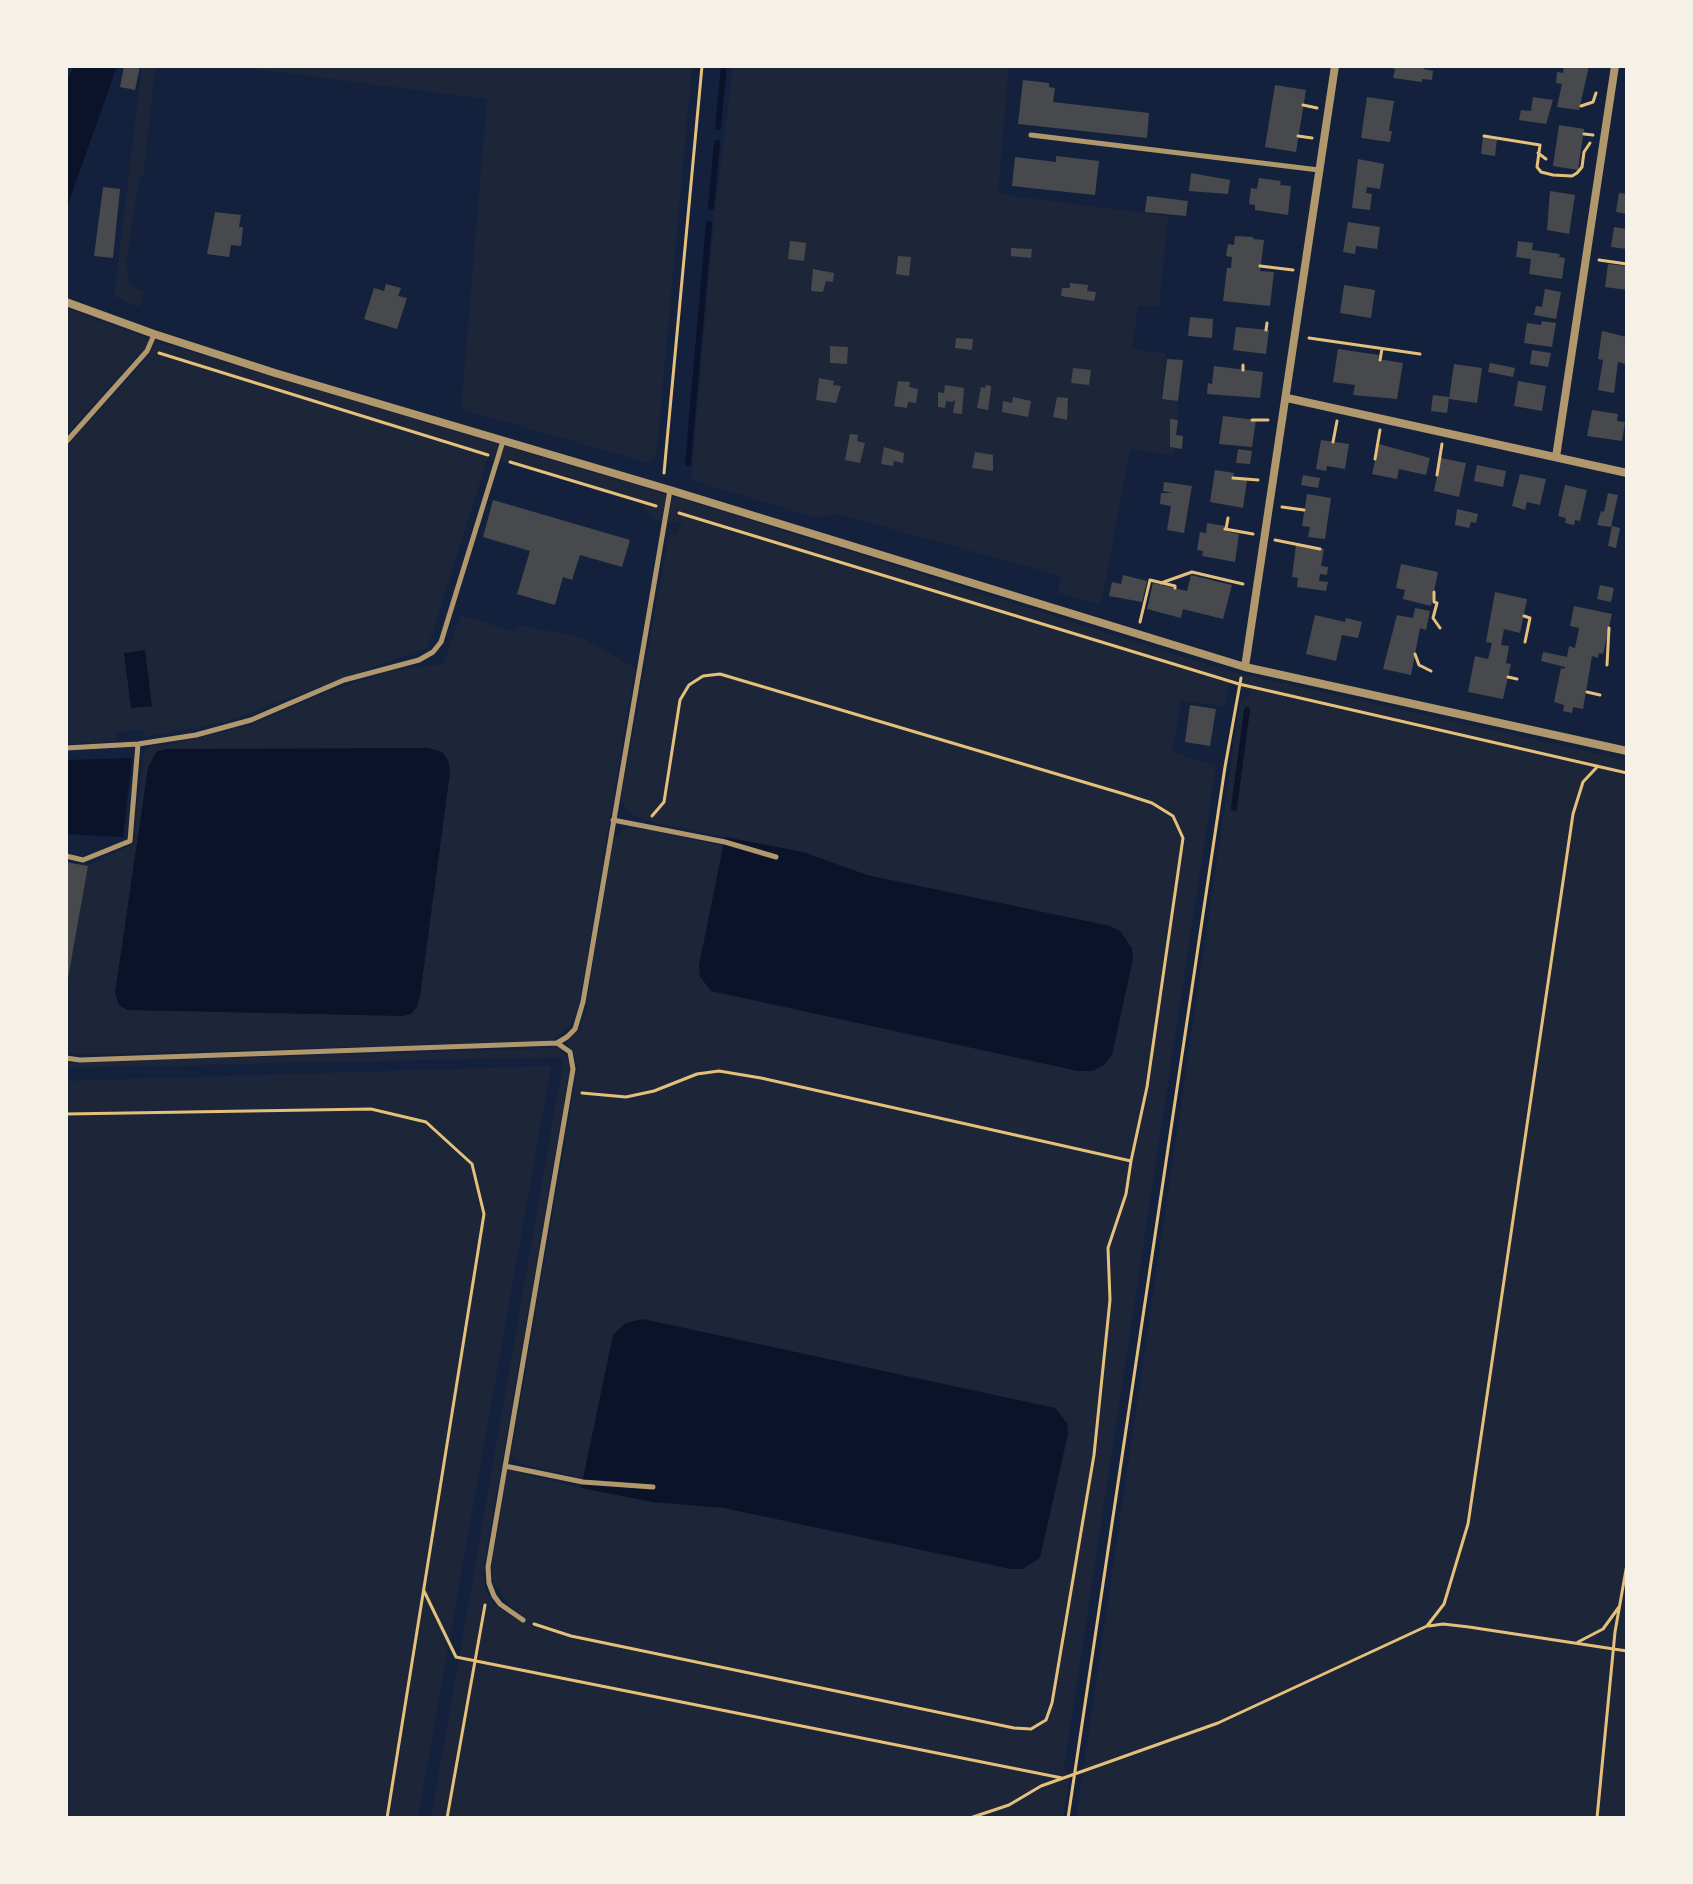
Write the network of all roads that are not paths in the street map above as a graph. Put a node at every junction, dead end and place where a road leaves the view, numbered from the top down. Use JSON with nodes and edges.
{"nodes":[{"id":1,"x":1335,"y":66,"type":"edge"},
{"id":2,"x":1615,"y":66,"type":"edge"},
{"id":3,"x":1031,"y":135,"type":"dead end"},
{"id":4,"x":1319,"y":170,"type":"junction"},
{"id":5,"x":66,"y":302,"type":"edge"},
{"id":6,"x":154,"y":334,"type":"junction"},
{"id":7,"x":1287,"y":398,"type":"junction"},
{"id":8,"x":503,"y":440,"type":"junction"},
{"id":9,"x":66,"y":442,"type":"edge"},
{"id":10,"x":1556,"y":457,"type":"junction"},
{"id":11,"x":1627,"y":473,"type":"edge"},
{"id":12,"x":666,"y":489,"type":"junction"},
{"id":13,"x":1245,"y":667,"type":"junction"},
{"id":14,"x":138,"y":744,"type":"junction"},
{"id":15,"x":66,"y":748,"type":"edge"},
{"id":16,"x":1627,"y":751,"type":"edge"},
{"id":17,"x":613,"y":820,"type":"junction"},
{"id":18,"x":66,"y":856,"type":"edge"},
{"id":19,"x":776,"y":857,"type":"dead end"},
{"id":20,"x":557,"y":1043,"type":"junction"},
{"id":21,"x":66,"y":1058,"type":"edge"},
{"id":22,"x":505,"y":1466,"type":"junction"},
{"id":23,"x":653,"y":1487,"type":"dead end"},
{"id":24,"x":523,"y":1620,"type":"road end"}],
"edges":[{"from":1,"to":4,"type":"street"},
{"from":2,"to":10,"type":"street"},
{"from":3,"to":4,"type":"lane"},
{"from":4,"to":7,"type":"street"},
{"from":5,"to":6,"type":"street"},
{"from":6,"to":8,"type":"street"},
{"from":6,"to":9,"type":"lane"},
{"from":7,"to":10,"type":"street"},
{"from":7,"to":13,"type":"street"},
{"from":8,"to":12,"type":"street"},
{"from":8,"to":14,"type":"lane"},
{"from":10,"to":11,"type":"street"},
{"from":12,"to":13,"type":"street"},
{"from":12,"to":17,"type":"lane"},
{"from":13,"to":16,"type":"street"},
{"from":14,"to":15,"type":"lane"},
{"from":14,"to":18,"type":"lane"},
{"from":17,"to":19,"type":"lane"},
{"from":17,"to":20,"type":"lane"},
{"from":20,"to":21,"type":"lane"},
{"from":20,"to":22,"type":"lane"},
{"from":22,"to":23,"type":"lane"},
{"from":22,"to":24,"type":"lane"}]}
